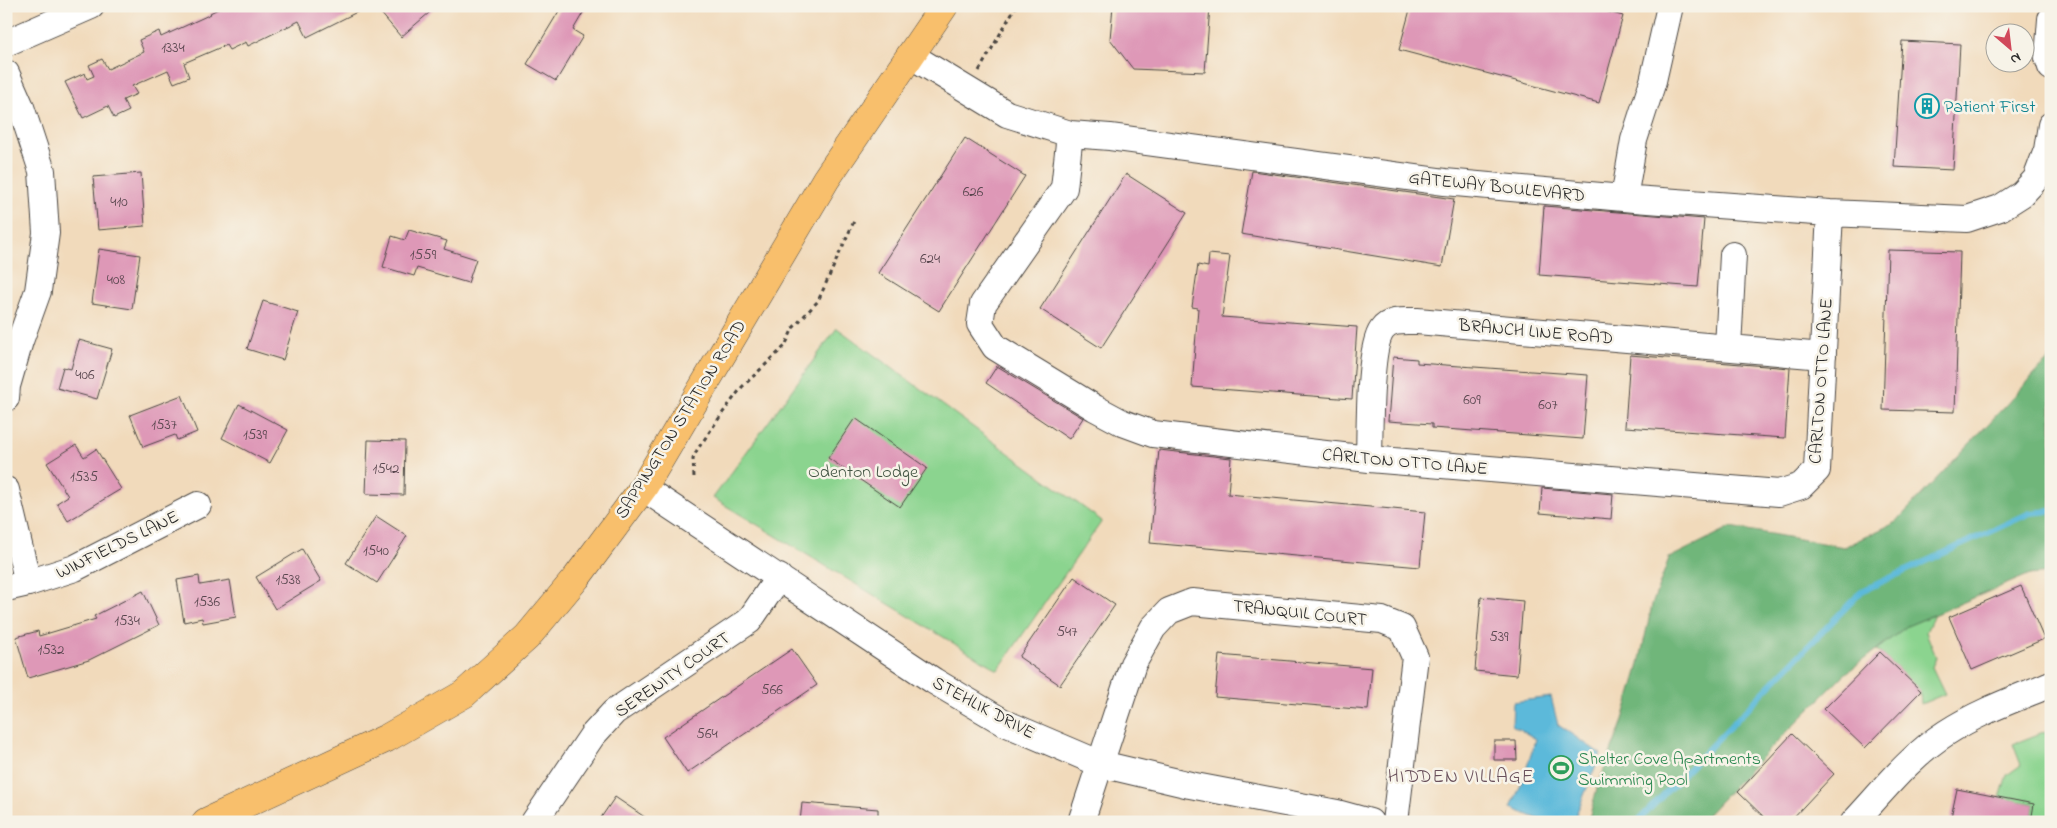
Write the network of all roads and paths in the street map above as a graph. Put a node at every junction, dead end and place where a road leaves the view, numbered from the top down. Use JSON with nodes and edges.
{"nodes":[{"id":1,"x":92,"y":6,"type":"edge"},
{"id":2,"x":944,"y":6,"type":"edge"},
{"id":3,"x":1016,"y":6,"type":"edge"},
{"id":4,"x":1670,"y":6,"type":"edge"},
{"id":5,"x":2051,"y":19,"type":"edge"},
{"id":6,"x":6,"y":44,"type":"edge"},
{"id":7,"x":910,"y":55,"type":"junction"},
{"id":8,"x":2051,"y":67,"type":"edge"},
{"id":9,"x":6,"y":73,"type":"edge"},
{"id":10,"x":978,"y":73,"type":"dead end"},
{"id":11,"x":2051,"y":125,"type":"edge"},
{"id":12,"x":1070,"y":134,"type":"junction"},
{"id":13,"x":1624,"y":198,"type":"junction"},
{"id":14,"x":1830,"y":213,"type":"junction"},
{"id":15,"x":855,"y":219,"type":"dead end"},
{"id":16,"x":1733,"y":255,"type":"dead end"},
{"id":17,"x":1728,"y":348,"type":"junction"},
{"id":18,"x":1823,"y":356,"type":"junction"},
{"id":19,"x":6,"y":398,"type":"edge"},
{"id":20,"x":1369,"y":459,"type":"junction"},
{"id":21,"x":694,"y":477,"type":"dead end"},
{"id":22,"x":643,"y":488,"type":"junction"},
{"id":23,"x":6,"y":490,"type":"edge"},
{"id":24,"x":198,"y":505,"type":"dead end"},
{"id":25,"x":779,"y":577,"type":"junction"},
{"id":26,"x":17,"y":585,"type":"edge"},
{"id":27,"x":2051,"y":684,"type":"edge"},
{"id":28,"x":1102,"y":764,"type":"junction"},
{"id":29,"x":1272,"y":811,"type":"edge"},
{"id":30,"x":206,"y":822,"type":"edge"},
{"id":31,"x":534,"y":822,"type":"edge"},
{"id":32,"x":1081,"y":822,"type":"edge"},
{"id":33,"x":1370,"y":822,"type":"edge"},
{"id":34,"x":1395,"y":822,"type":"edge"},
{"id":35,"x":1854,"y":822,"type":"edge"}],
"edges":[{"from":1,"to":6,"type":"street"},
{"from":2,"to":7,"type":"main road","name":"SAPPINGTON STATION ROAD"},
{"from":3,"to":10,"type":"path"},
{"from":4,"to":13,"type":"street"},
{"from":5,"to":8,"type":"street"},
{"from":7,"to":12,"type":"street","name":"GATEWAY BOULEVARD"},
{"from":7,"to":22,"type":"main road","name":"SAPPINGTON STATION ROAD"},
{"from":9,"to":19,"type":"street"},
{"from":11,"to":14,"type":"street","name":"GATEWAY BOULEVARD"},
{"from":12,"to":13,"type":"street","name":"GATEWAY BOULEVARD"},
{"from":12,"to":20,"type":"street","name":"CARLTON OTTO LANE"},
{"from":13,"to":14,"type":"street","name":"GATEWAY BOULEVARD"},
{"from":14,"to":18,"type":"street","name":"CARLTON OTTO LANE"},
{"from":15,"to":21,"type":"path"},
{"from":16,"to":17,"type":"street"},
{"from":17,"to":18,"type":"street","name":"BRANCH LINE ROAD"},
{"from":17,"to":20,"type":"street","name":"BRANCH LINE ROAD"},
{"from":18,"to":20,"type":"street","name":"CARLTON OTTO LANE"},
{"from":22,"to":25,"type":"street","name":"STEHLIK DRIVE"},
{"from":22,"to":30,"type":"main road","name":"SAPPINGTON STATION ROAD"},
{"from":23,"to":26,"type":"street"},
{"from":24,"to":26,"type":"street","name":"WINFIELDS LANE"},
{"from":25,"to":28,"type":"street","name":"STEHLIK DRIVE"},
{"from":25,"to":31,"type":"street","name":"SERENITY COURT"},
{"from":27,"to":35,"type":"street"},
{"from":28,"to":29,"type":"street","name":"STEHLIK DRIVE"},
{"from":28,"to":32,"type":"street","name":"TRANQUIL COURT"},
{"from":28,"to":34,"type":"street","name":"TRANQUIL COURT"},
{"from":29,"to":33,"type":"street","name":"STEHLIK DRIVE"}]}
